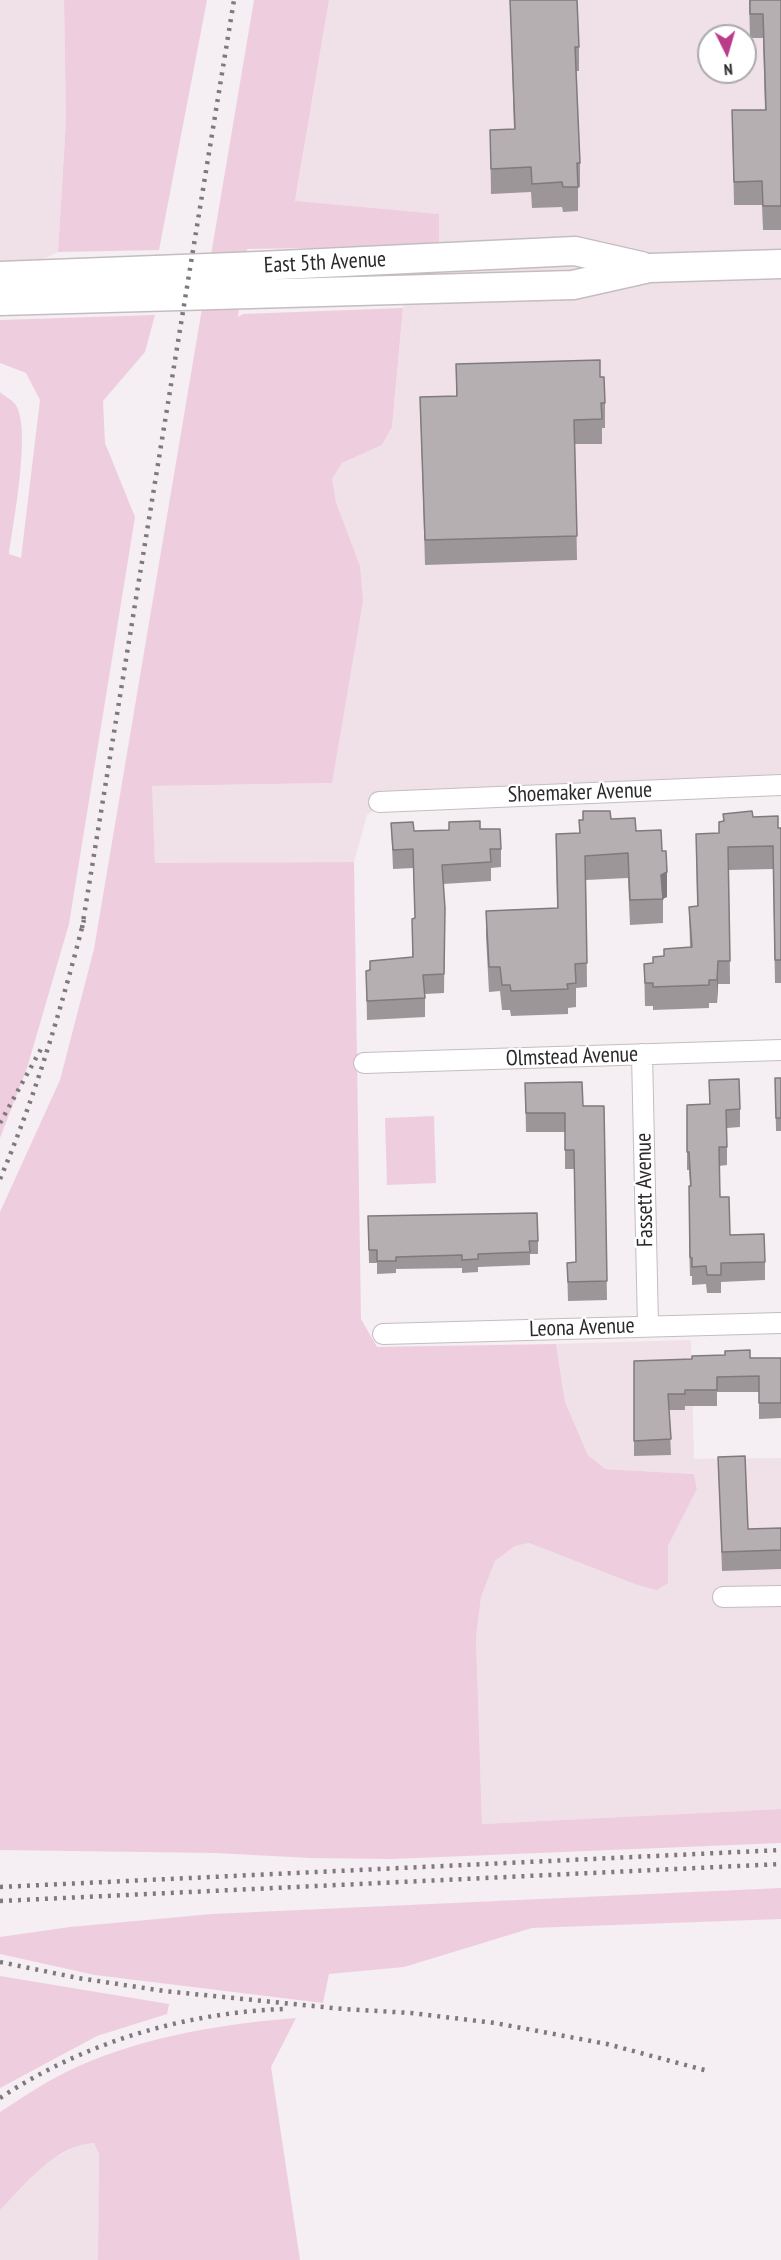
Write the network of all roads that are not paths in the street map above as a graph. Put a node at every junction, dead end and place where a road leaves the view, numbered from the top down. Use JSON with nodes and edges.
{"nodes":[{"id":1,"x":781,"y":264,"type":"edge"},
{"id":2,"x":649,"y":268,"type":"junction"},
{"id":3,"x":0,"y":276,"type":"edge"},
{"id":4,"x":0,"y":302,"type":"edge"},
{"id":5,"x":781,"y":785,"type":"edge"},
{"id":6,"x":379,"y":802,"type":"dead end"},
{"id":7,"x":781,"y":1050,"type":"edge"},
{"id":8,"x":642,"y":1054,"type":"junction"},
{"id":9,"x":364,"y":1063,"type":"dead end"},
{"id":10,"x":781,"y":1323,"type":"edge"},
{"id":11,"x":648,"y":1326,"type":"junction"},
{"id":12,"x":383,"y":1334,"type":"dead end"},
{"id":13,"x":781,"y":1596,"type":"edge"},
{"id":14,"x":723,"y":1597,"type":"dead end"}],
"edges":[{"from":1,"to":2,"type":"main road","name":"East 5th Avenue"},
{"from":2,"to":3,"type":"main road","name":"East 5th Avenue"},
{"from":2,"to":4,"type":"main road","name":"East 5th Avenue"},
{"from":5,"to":6,"type":"street","name":"Shoemaker Avenue"},
{"from":7,"to":8,"type":"street","name":"Olmstead Avenue"},
{"from":8,"to":9,"type":"street","name":"Olmstead Avenue"},
{"from":8,"to":11,"type":"street","name":"Fassett Avenue"},
{"from":10,"to":11,"type":"street","name":"Leona Avenue"},
{"from":11,"to":12,"type":"street","name":"Leona Avenue"},
{"from":13,"to":14,"type":"street"}]}
